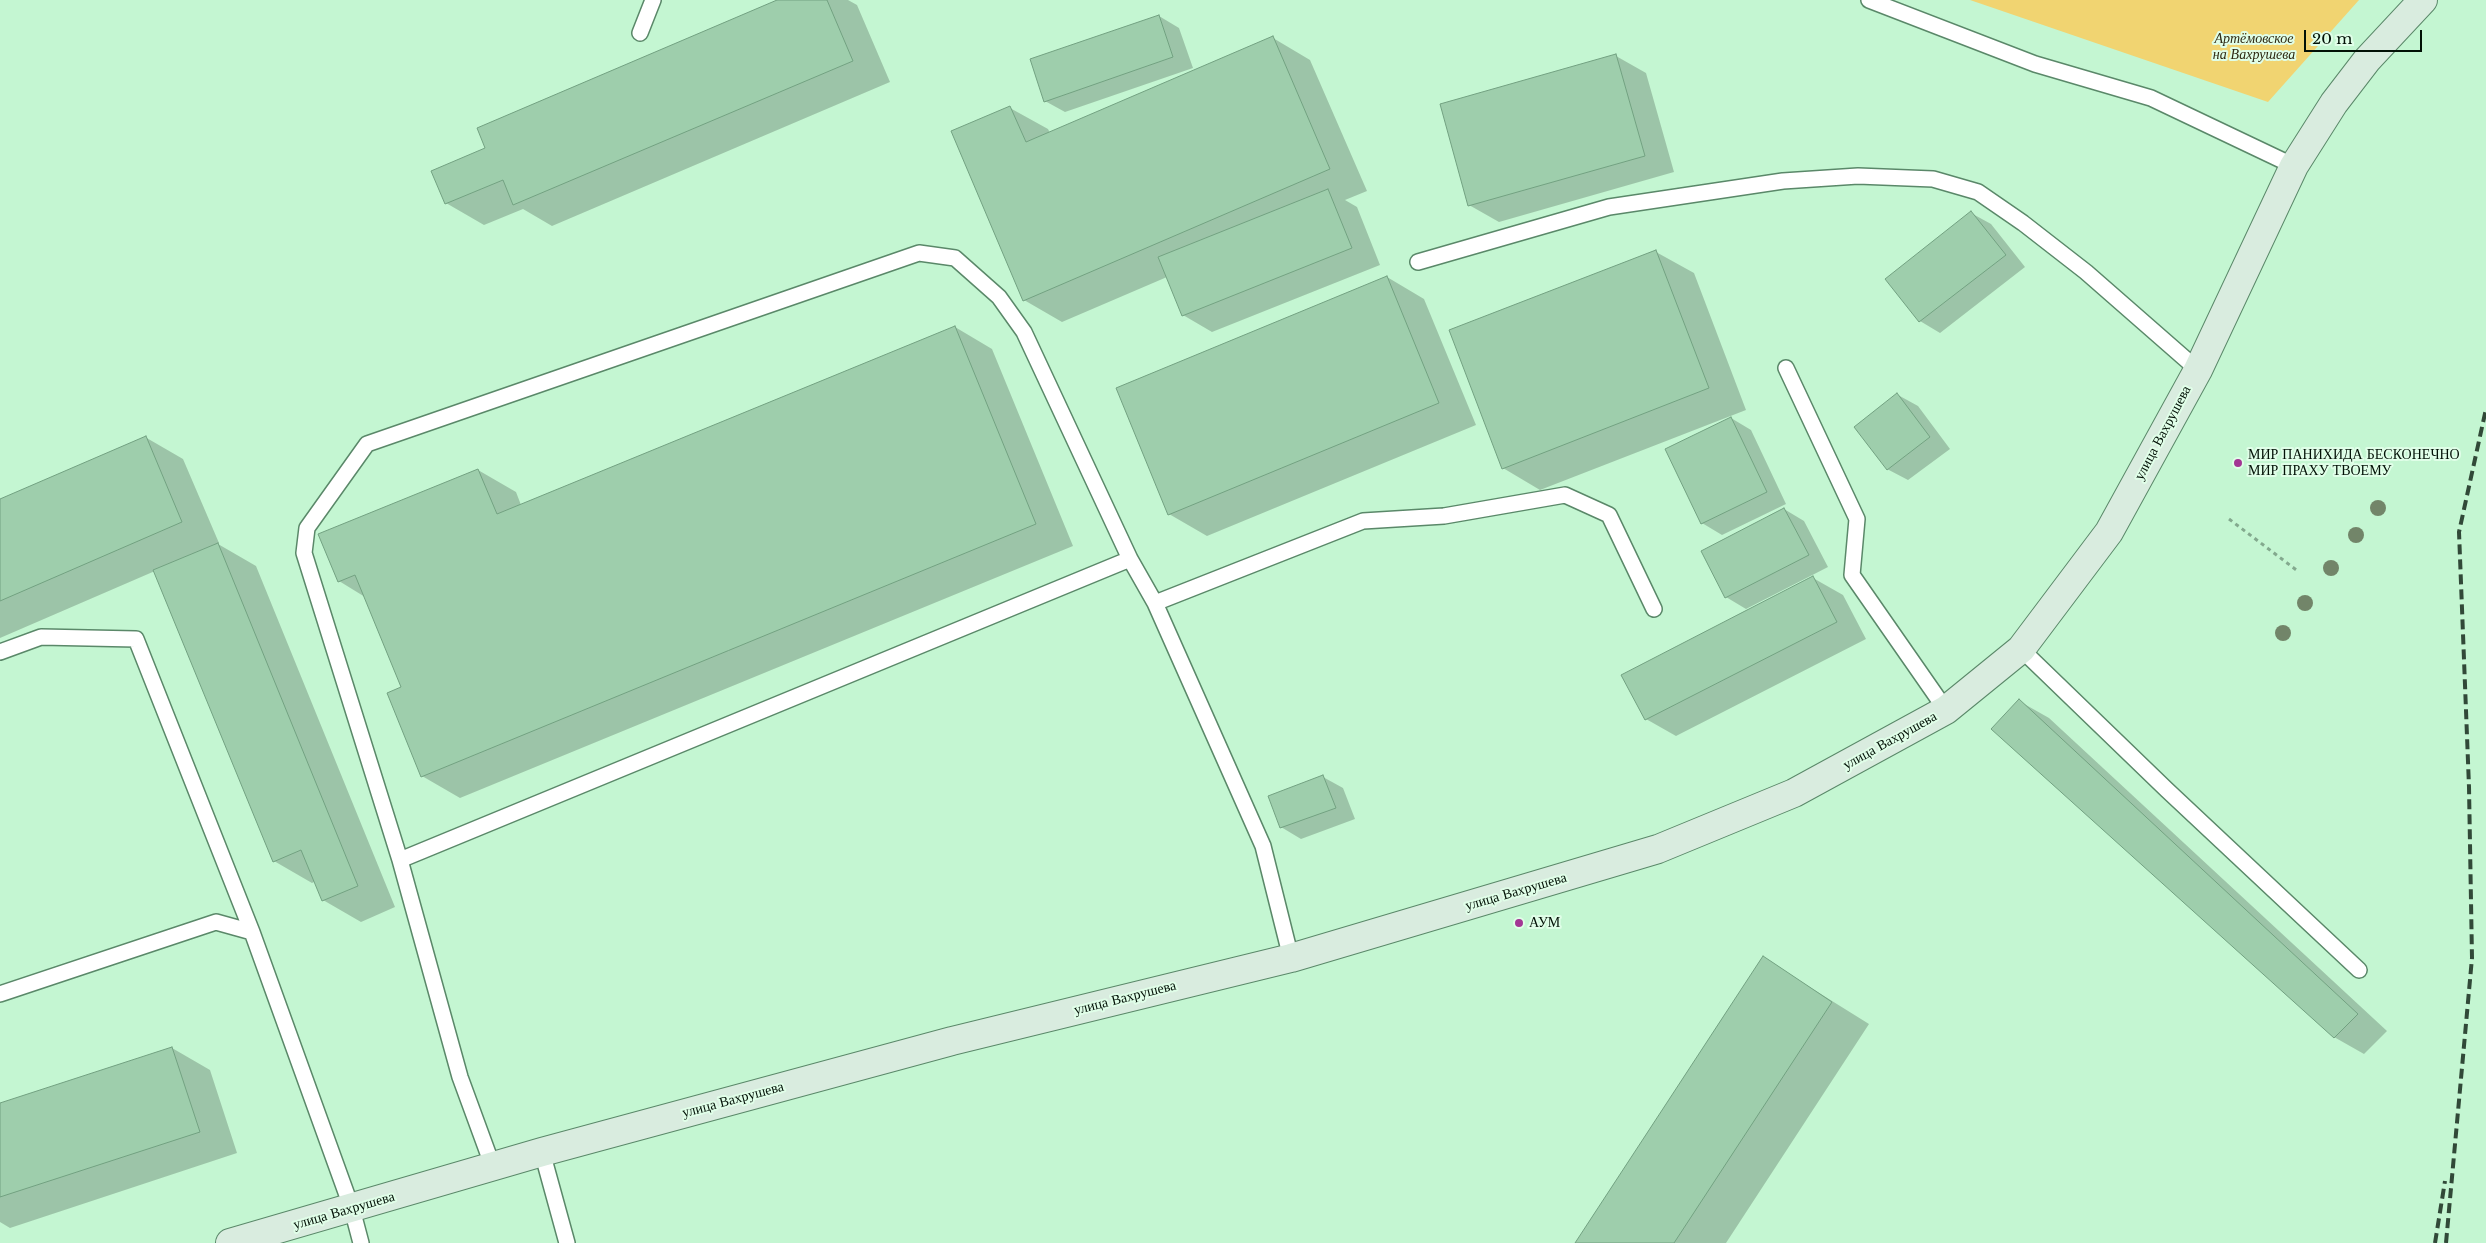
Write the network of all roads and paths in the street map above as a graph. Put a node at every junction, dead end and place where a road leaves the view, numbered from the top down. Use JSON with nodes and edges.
{"nodes":[{"id":1,"x":654,"y":0,"type":"edge"},
{"id":2,"x":1870,"y":0,"type":"edge"},
{"id":3,"x":2423,"y":0,"type":"edge"},
{"id":4,"x":640,"y":33,"type":"dead end"},
{"id":5,"x":2294,"y":166,"type":"junction"},
{"id":6,"x":1418,"y":262,"type":"dead end"},
{"id":7,"x":1786,"y":368,"type":"dead end"},
{"id":8,"x":2198,"y":370,"type":"junction"},
{"id":9,"x":2230,"y":519,"type":"dead end"},
{"id":10,"x":1130,"y":559,"type":"junction"},
{"id":11,"x":2300,"y":572,"type":"dead end"},
{"id":12,"x":1155,"y":603,"type":"junction"},
{"id":13,"x":1654,"y":609,"type":"dead end"},
{"id":14,"x":2021,"y":648,"type":"junction"},
{"id":15,"x":0,"y":652,"type":"edge"},
{"id":16,"x":1946,"y":710,"type":"junction"},
{"id":17,"x":400,"y":860,"type":"junction"},
{"id":18,"x":252,"y":932,"type":"junction"},
{"id":19,"x":1291,"y":958,"type":"junction"},
{"id":20,"x":2359,"y":970,"type":"dead end"},
{"id":21,"x":0,"y":994,"type":"edge"},
{"id":22,"x":542,"y":1152,"type":"junction"},
{"id":23,"x":493,"y":1167,"type":"junction"},
{"id":24,"x":352,"y":1209,"type":"junction"},
{"id":25,"x":230,"y":1243,"type":"edge"},
{"id":26,"x":361,"y":1243,"type":"edge"},
{"id":27,"x":567,"y":1243,"type":"edge"}],
"edges":[{"from":1,"to":4,"type":"lane"},
{"from":2,"to":5,"type":"lane"},
{"from":3,"to":5,"type":"main road","name":"улица Вахрушева"},
{"from":5,"to":8,"type":"main road","name":"улица Вахрушева"},
{"from":6,"to":8,"type":"lane"},
{"from":7,"to":16,"type":"lane"},
{"from":8,"to":14,"type":"main road","name":"улица Вахрушева"},
{"from":9,"to":11,"type":"path"},
{"from":10,"to":12,"type":"lane"},
{"from":10,"to":17,"type":"lane"},
{"from":10,"to":17,"type":"lane"},
{"from":12,"to":13,"type":"lane"},
{"from":12,"to":19,"type":"lane"},
{"from":14,"to":16,"type":"main road","name":"улица Вахрушева"},
{"from":14,"to":20,"type":"lane"},
{"from":15,"to":18,"type":"lane"},
{"from":16,"to":19,"type":"main road","name":"улица Вахрушева"},
{"from":17,"to":23,"type":"lane"},
{"from":18,"to":21,"type":"lane"},
{"from":18,"to":24,"type":"lane"},
{"from":19,"to":22,"type":"main road","name":"улица Вахрушева"},
{"from":22,"to":23,"type":"main road","name":"улица Вахрушева"},
{"from":22,"to":27,"type":"lane"},
{"from":23,"to":24,"type":"main road","name":"улица Вахрушева"},
{"from":24,"to":25,"type":"main road","name":"улица Вахрушева"},
{"from":24,"to":26,"type":"lane"}]}
